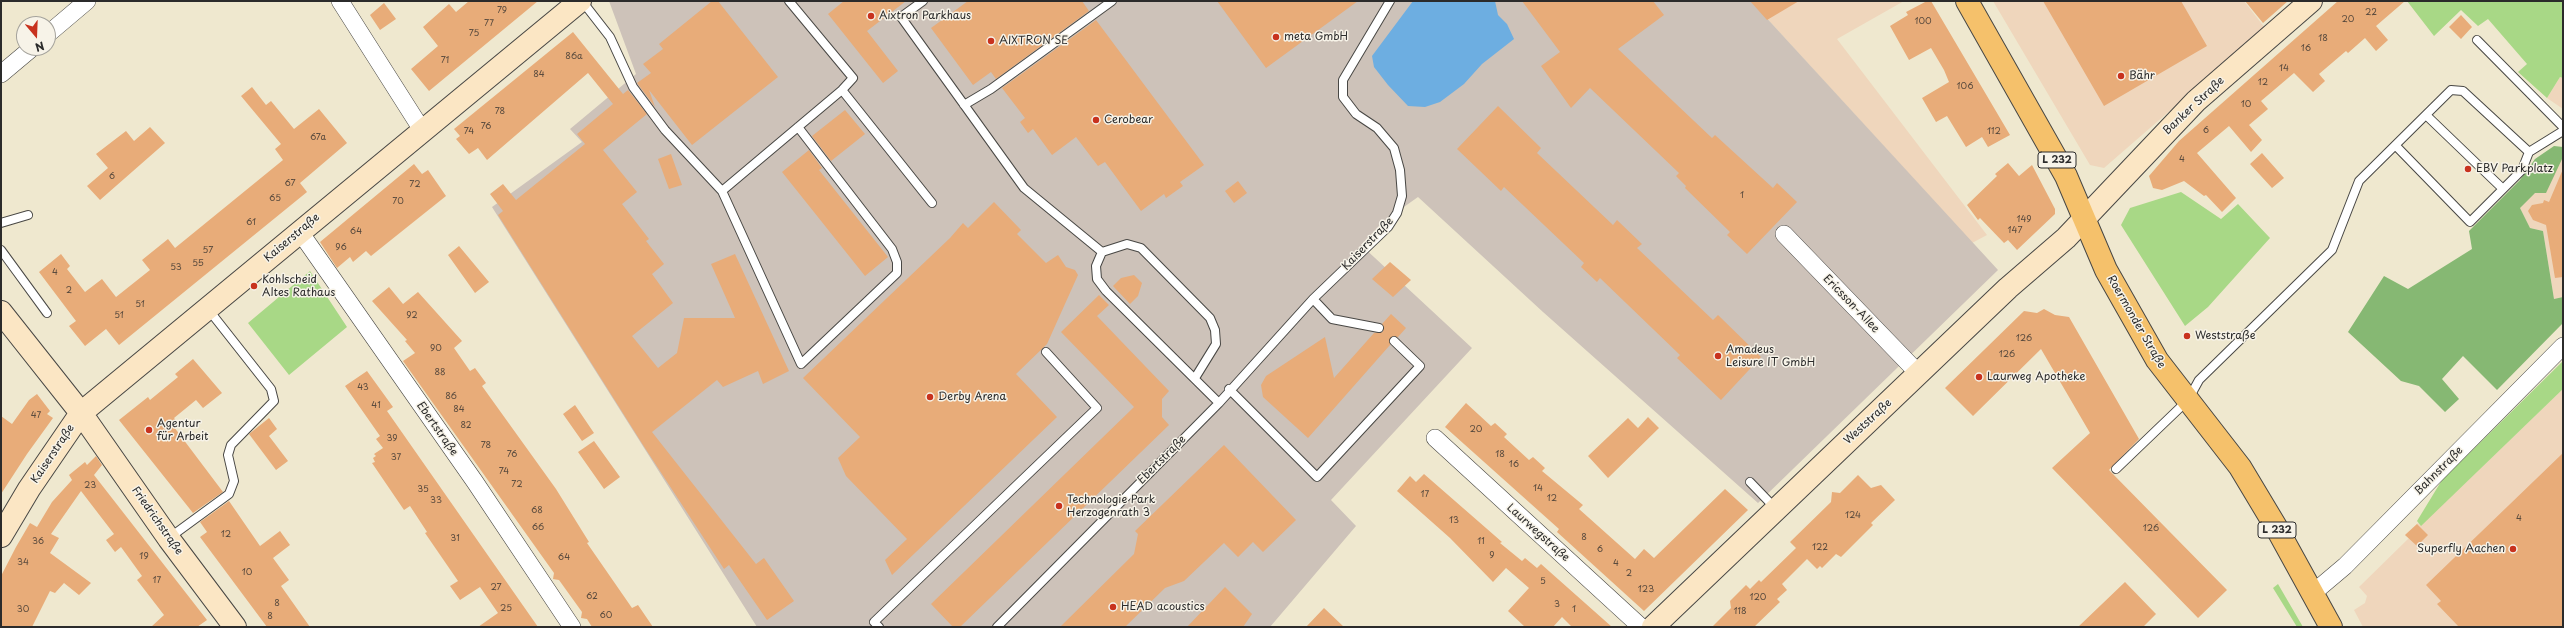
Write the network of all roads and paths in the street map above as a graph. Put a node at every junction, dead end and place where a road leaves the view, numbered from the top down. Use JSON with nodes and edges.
{"nodes":[{"id":1,"x":87,"y":1,"type":"edge"},
{"id":2,"x":340,"y":1,"type":"edge"},
{"id":3,"x":581,"y":1,"type":"edge"},
{"id":4,"x":789,"y":1,"type":"edge"},
{"id":5,"x":923,"y":1,"type":"edge"},
{"id":6,"x":1112,"y":1,"type":"edge"},
{"id":7,"x":1390,"y":1,"type":"edge"},
{"id":8,"x":1967,"y":1,"type":"edge"},
{"id":9,"x":2311,"y":1,"type":"edge"},
{"id":10,"x":56,"y":27,"type":"edge"},
{"id":11,"x":2477,"y":40,"type":"dead end"},
{"id":12,"x":22,"y":56,"type":"edge"},
{"id":13,"x":1,"y":74,"type":"edge"},
{"id":14,"x":842,"y":90,"type":"junction"},
{"id":15,"x":964,"y":105,"type":"junction"},
{"id":16,"x":2426,"y":116,"type":"junction"},
{"id":17,"x":798,"y":127,"type":"junction"},
{"id":18,"x":2563,"y":127,"type":"edge"},
{"id":19,"x":422,"y":130,"type":"junction"},
{"id":20,"x":2563,"y":132,"type":"edge"},
{"id":21,"x":2396,"y":146,"type":"junction"},
{"id":22,"x":2530,"y":152,"type":"junction"},
{"id":23,"x":2503,"y":189,"type":"junction"},
{"id":24,"x":722,"y":191,"type":"junction"},
{"id":25,"x":932,"y":203,"type":"dead end"},
{"id":26,"x":28,"y":215,"type":"dead end"},
{"id":27,"x":2085,"y":219,"type":"junction"},
{"id":28,"x":1,"y":222,"type":"edge"},
{"id":29,"x":300,"y":232,"type":"junction"},
{"id":30,"x":1784,"y":234,"type":"dead end"},
{"id":31,"x":1,"y":250,"type":"edge"},
{"id":32,"x":1102,"y":252,"type":"junction"},
{"id":33,"x":1313,"y":299,"type":"junction"},
{"id":34,"x":207,"y":309,"type":"junction"},
{"id":35,"x":1,"y":313,"type":"edge"},
{"id":36,"x":47,"y":314,"type":"dead end"},
{"id":37,"x":1379,"y":328,"type":"dead end"},
{"id":38,"x":1394,"y":341,"type":"dead end"},
{"id":39,"x":2563,"y":346,"type":"edge"},
{"id":40,"x":1046,"y":352,"type":"dead end"},
{"id":41,"x":1919,"y":374,"type":"junction"},
{"id":42,"x":1195,"y":378,"type":"junction"},
{"id":43,"x":1229,"y":389,"type":"junction"},
{"id":44,"x":2188,"y":400,"type":"junction"},
{"id":45,"x":1219,"y":403,"type":"junction"},
{"id":46,"x":81,"y":413,"type":"junction"},
{"id":47,"x":1435,"y":438,"type":"dead end"},
{"id":48,"x":2116,"y":469,"type":"dead end"},
{"id":49,"x":1750,"y":482,"type":"dead end"},
{"id":50,"x":1776,"y":509,"type":"junction"},
{"id":51,"x":1,"y":536,"type":"edge"},
{"id":52,"x":169,"y":539,"type":"junction"},
{"id":53,"x":2313,"y":594,"type":"junction"},
{"id":54,"x":235,"y":627,"type":"edge"},
{"id":55,"x":572,"y":627,"type":"edge"},
{"id":56,"x":879,"y":627,"type":"edge"},
{"id":57,"x":997,"y":627,"type":"edge"},
{"id":58,"x":1641,"y":627,"type":"edge"},
{"id":59,"x":1653,"y":627,"type":"edge"},
{"id":60,"x":2331,"y":627,"type":"edge"}],
"edges":[{"from":1,"to":10,"type":"street"},
{"from":2,"to":19,"type":"street"},
{"from":3,"to":19,"type":"street","name":"Kaiserstraße"},
{"from":3,"to":24,"type":"lane"},
{"from":4,"to":14,"type":"lane"},
{"from":5,"to":15,"type":"lane"},
{"from":6,"to":15,"type":"lane"},
{"from":7,"to":33,"type":"lane","name":"Kaiserstraße"},
{"from":8,"to":27,"type":"main road","name":"Roermonder Straße","number":"L 232"},
{"from":9,"to":27,"type":"street","name":"Banker Straße"},
{"from":11,"to":18,"type":"lane"},
{"from":12,"to":13,"type":"street"},
{"from":14,"to":17,"type":"lane"},
{"from":14,"to":25,"type":"lane"},
{"from":15,"to":32,"type":"lane"},
{"from":16,"to":21,"type":"lane"},
{"from":16,"to":22,"type":"lane"},
{"from":16,"to":23,"type":"lane"},
{"from":17,"to":24,"type":"lane"},
{"from":17,"to":24,"type":"lane"},
{"from":19,"to":29,"type":"street","name":"Kaiserstraße"},
{"from":20,"to":22,"type":"lane"},
{"from":21,"to":23,"type":"lane"},
{"from":21,"to":44,"type":"lane"},
{"from":22,"to":23,"type":"lane"},
{"from":26,"to":28,"type":"lane"},
{"from":27,"to":41,"type":"street","name":"Weststraße"},
{"from":27,"to":44,"type":"main road","name":"Roermonder Straße","number":"L 232"},
{"from":29,"to":34,"type":"street","name":"Kaiserstraße"},
{"from":29,"to":55,"type":"street","name":"Ebertstraße"},
{"from":30,"to":41,"type":"street","name":"Ericsson-Allee"},
{"from":31,"to":36,"type":"lane"},
{"from":32,"to":42,"type":"lane"},
{"from":32,"to":42,"type":"lane"},
{"from":33,"to":37,"type":"lane"},
{"from":33,"to":43,"type":"lane","name":"Kaiserstraße"},
{"from":34,"to":46,"type":"street","name":"Kaiserstraße"},
{"from":34,"to":52,"type":"lane"},
{"from":35,"to":46,"type":"street","name":"Friedrichstraße"},
{"from":38,"to":43,"type":"lane"},
{"from":39,"to":53,"type":"street","name":"Bahnstraße"},
{"from":40,"to":56,"type":"lane"},
{"from":41,"to":50,"type":"street","name":"Weststraße"},
{"from":42,"to":45,"type":"lane"},
{"from":43,"to":45,"type":"lane","name":"Kaiserstraße"},
{"from":44,"to":48,"type":"lane"},
{"from":44,"to":53,"type":"main road","name":"Roermonder Straße","number":"L 232"},
{"from":45,"to":57,"type":"lane","name":"Ebertstraße"},
{"from":46,"to":51,"type":"street","name":"Kaiserstraße"},
{"from":46,"to":52,"type":"street","name":"Friedrichstraße"},
{"from":47,"to":58,"type":"street","name":"Laurwegstraße"},
{"from":49,"to":50,"type":"lane"},
{"from":50,"to":59,"type":"street","name":"Weststraße"},
{"from":52,"to":54,"type":"street","name":"Friedrichstraße"},
{"from":53,"to":60,"type":"main road","name":"Roermonder Straße","number":"L 232"}]}
